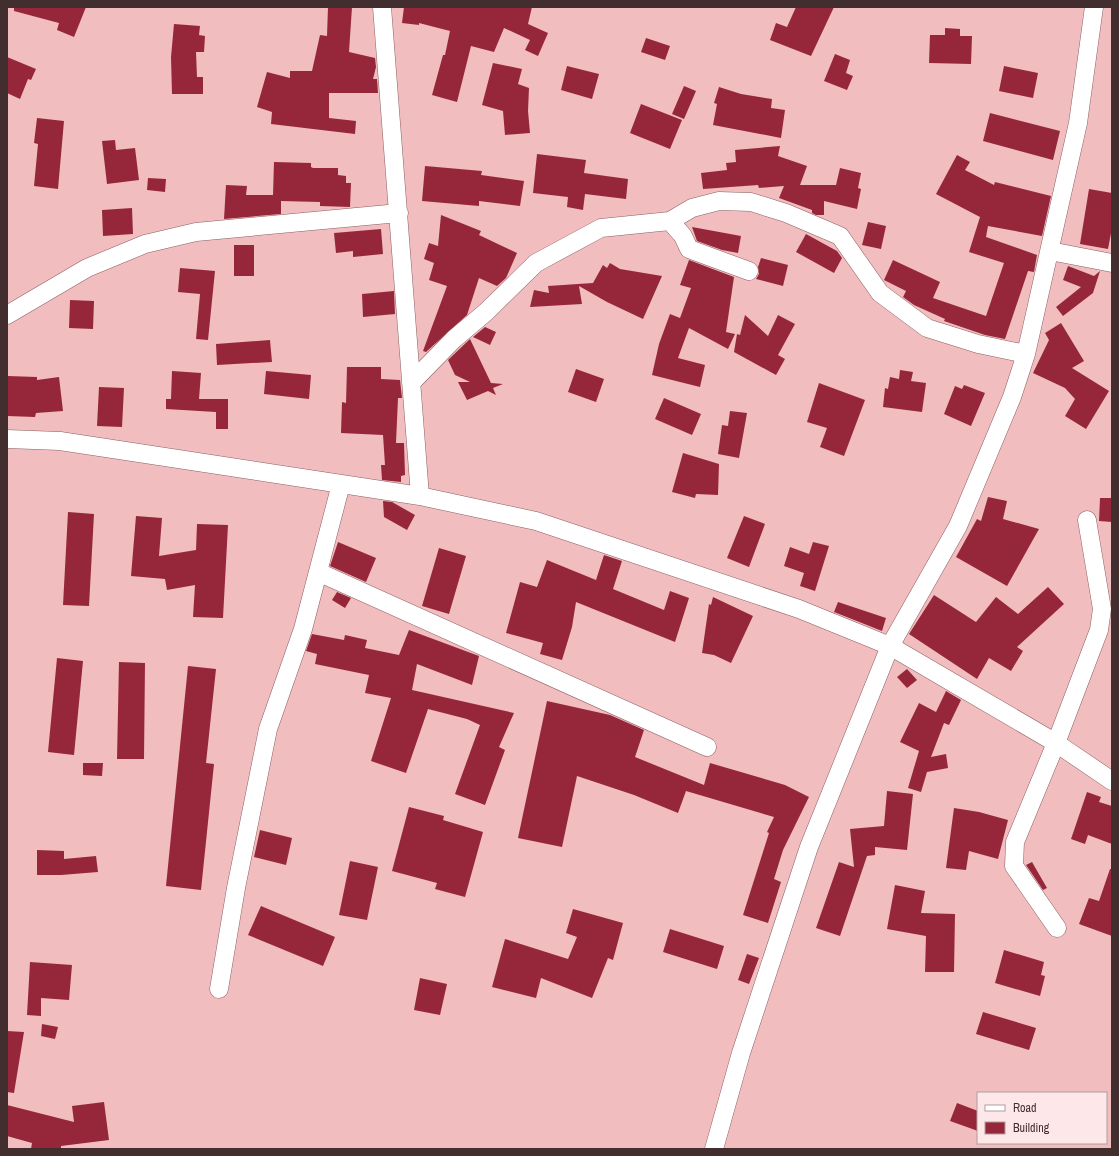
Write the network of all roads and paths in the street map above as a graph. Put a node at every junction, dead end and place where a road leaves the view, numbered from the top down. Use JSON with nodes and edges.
{"nodes":[{"id":1,"x":382,"y":7,"type":"edge"},
{"id":2,"x":1094,"y":7,"type":"edge"},
{"id":3,"x":399,"y":213,"type":"junction"},
{"id":4,"x":670,"y":221,"type":"junction"},
{"id":5,"x":1050,"y":251,"type":"junction"},
{"id":6,"x":1112,"y":263,"type":"edge"},
{"id":7,"x":749,"y":271,"type":"dead end"},
{"id":8,"x":7,"y":315,"type":"edge"},
{"id":9,"x":1026,"y":354,"type":"junction"},
{"id":10,"x":411,"y":383,"type":"junction"},
{"id":11,"x":7,"y":439,"type":"edge"},
{"id":12,"x":341,"y":484,"type":"junction"},
{"id":13,"x":420,"y":496,"type":"junction"},
{"id":14,"x":1087,"y":520,"type":"dead end"},
{"id":15,"x":318,"y":572,"type":"junction"},
{"id":16,"x":890,"y":646,"type":"junction"},
{"id":17,"x":1056,"y":743,"type":"junction"},
{"id":18,"x":707,"y":747,"type":"dead end"},
{"id":19,"x":1112,"y":781,"type":"edge"},
{"id":20,"x":1057,"y":928,"type":"dead end"},
{"id":21,"x":219,"y":988,"type":"dead end"},
{"id":22,"x":714,"y":1149,"type":"edge"}],
"edges":[{"from":1,"to":3,"type":"street"},
{"from":2,"to":5,"type":"street"},
{"from":3,"to":8,"type":"street"},
{"from":3,"to":10,"type":"street"},
{"from":4,"to":7,"type":"street"},
{"from":4,"to":9,"type":"street"},
{"from":4,"to":10,"type":"street"},
{"from":5,"to":6,"type":"street"},
{"from":5,"to":9,"type":"street"},
{"from":9,"to":16,"type":"street"},
{"from":10,"to":13,"type":"street"},
{"from":11,"to":12,"type":"street"},
{"from":12,"to":13,"type":"street"},
{"from":12,"to":15,"type":"street"},
{"from":13,"to":16,"type":"street"},
{"from":14,"to":17,"type":"street"},
{"from":15,"to":18,"type":"street"},
{"from":15,"to":21,"type":"street"},
{"from":16,"to":17,"type":"street"},
{"from":16,"to":22,"type":"street"},
{"from":17,"to":19,"type":"street"},
{"from":17,"to":20,"type":"street"}]}
